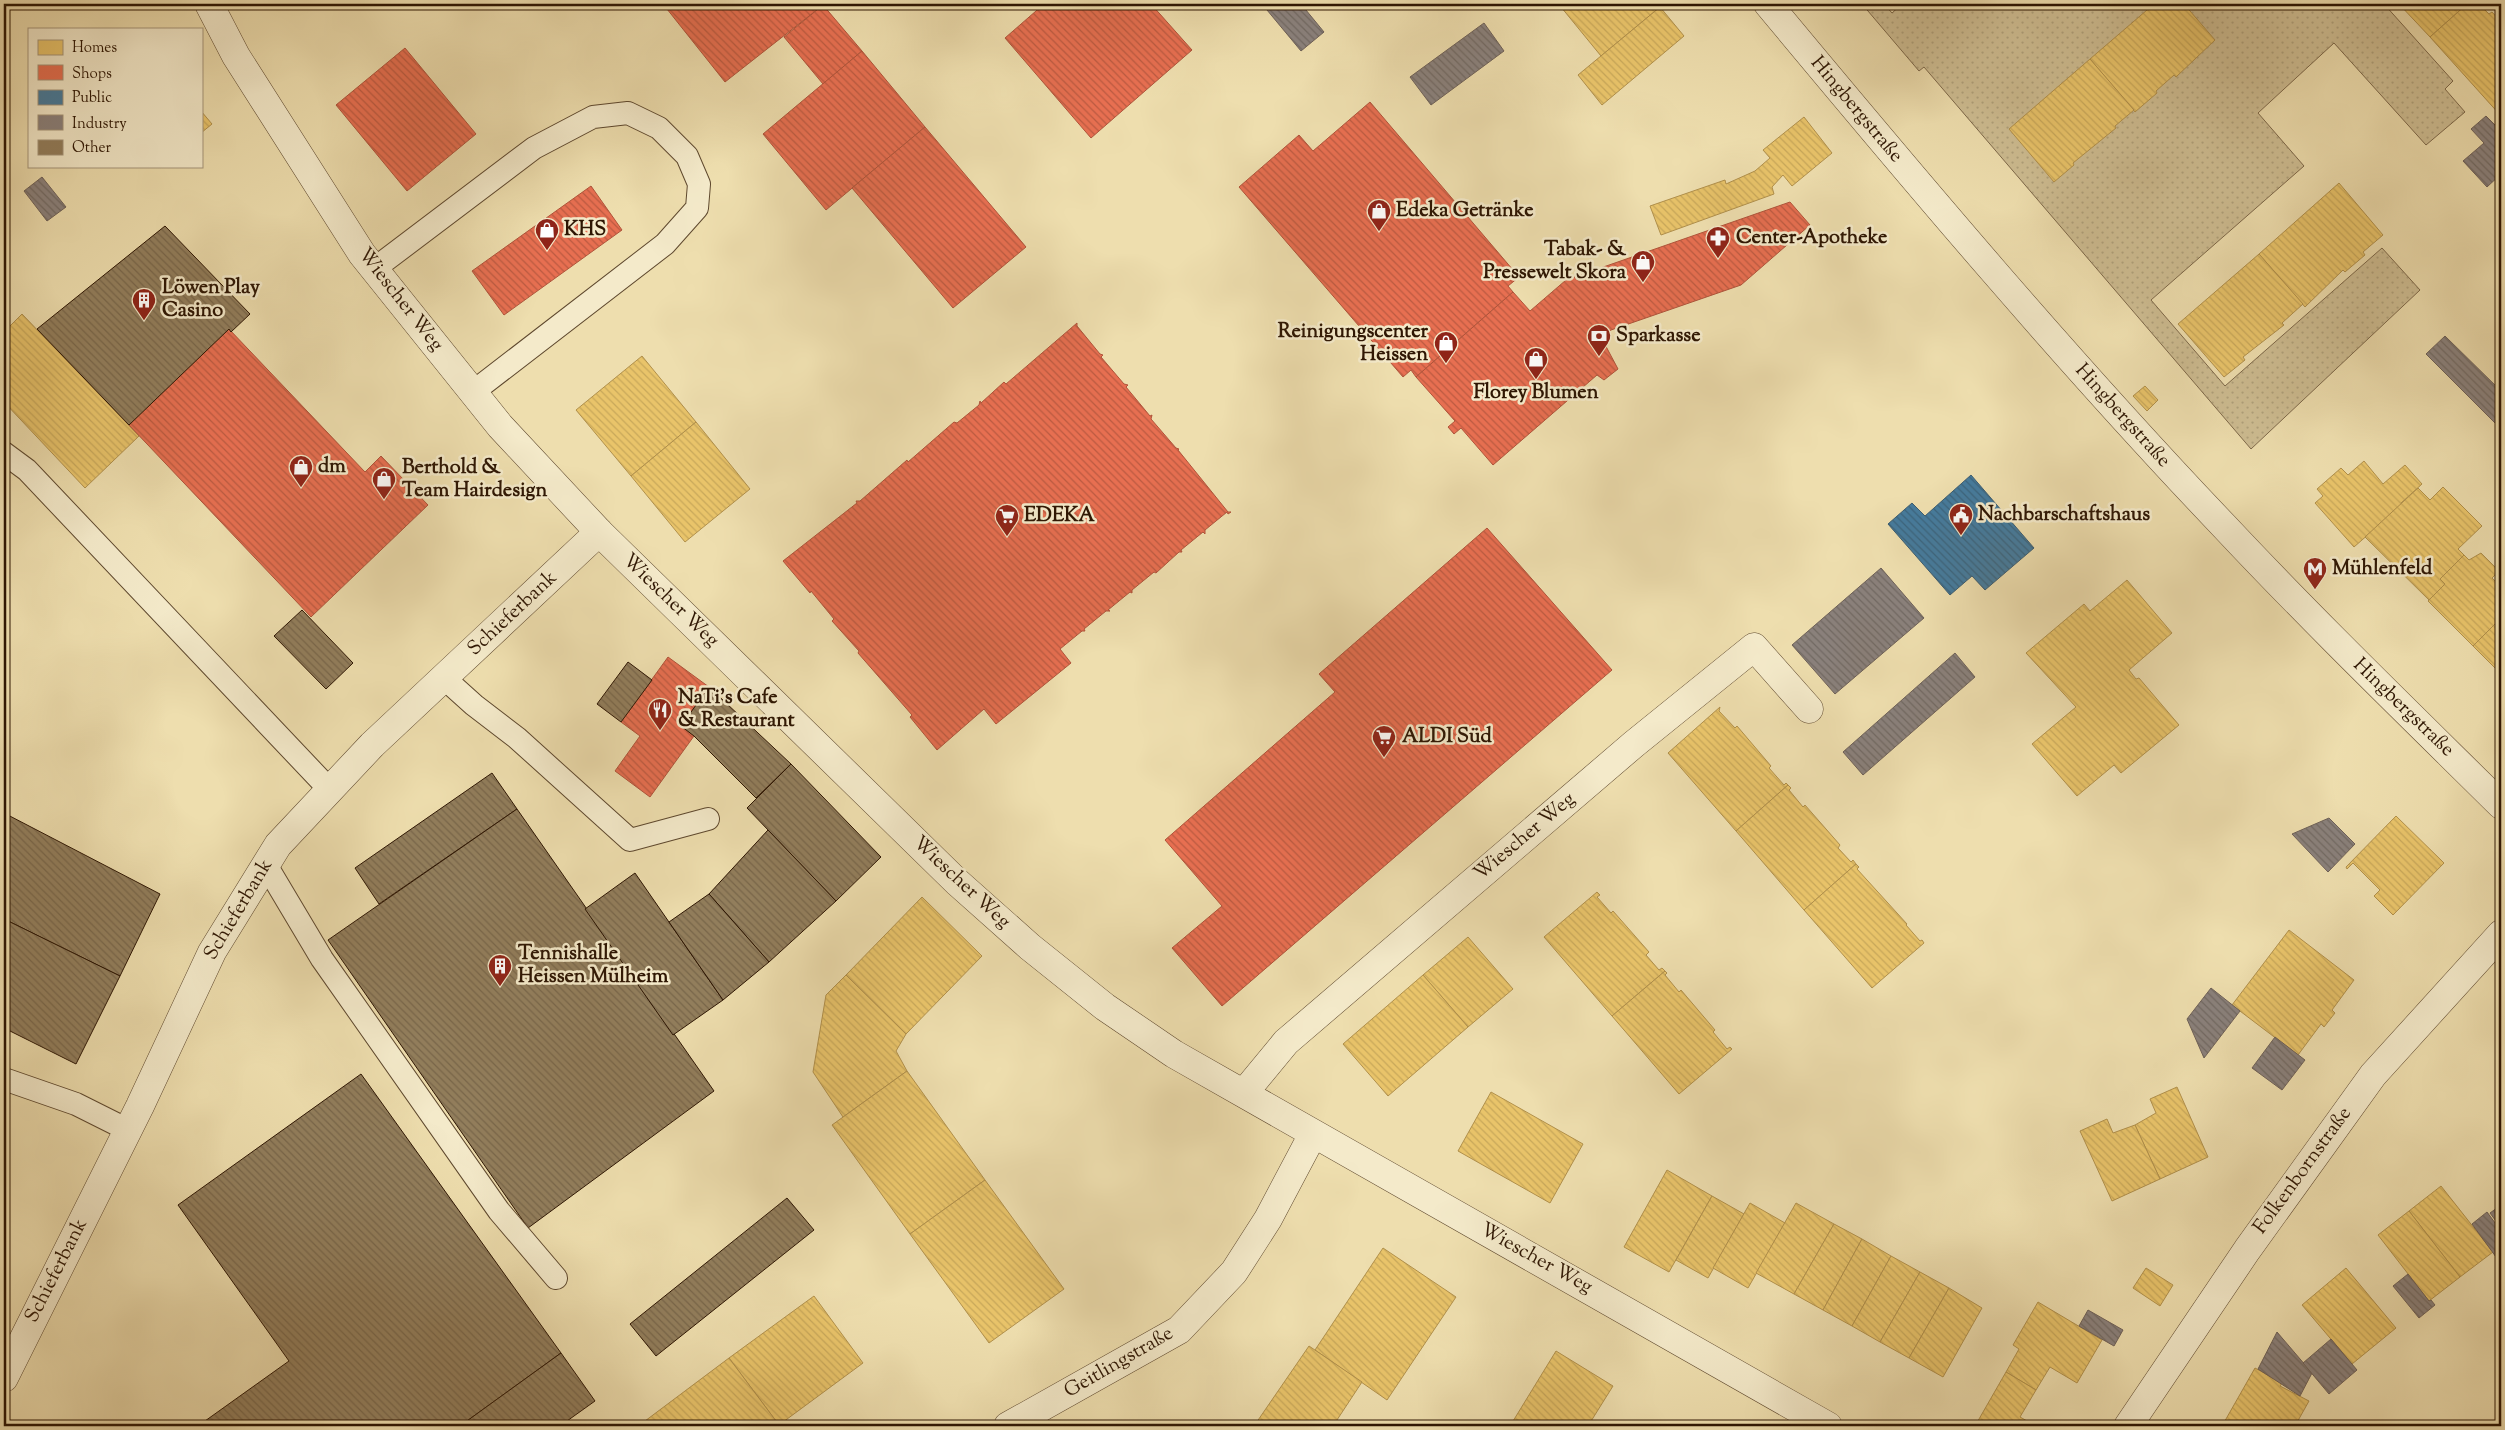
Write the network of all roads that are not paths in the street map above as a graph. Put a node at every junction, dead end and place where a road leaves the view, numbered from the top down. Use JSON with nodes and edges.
{"nodes":[{"id":1,"x":208,"y":4,"type":"edge"},
{"id":2,"x":1768,"y":4,"type":"edge"},
{"id":3,"x":374,"y":269,"type":"junction"},
{"id":4,"x":473,"y":392,"type":"junction"},
{"id":5,"x":4,"y":452,"type":"edge"},
{"id":6,"x":599,"y":532,"type":"junction"},
{"id":7,"x":444,"y":678,"type":"junction"},
{"id":8,"x":1809,"y":709,"type":"dead end"},
{"id":9,"x":330,"y":790,"type":"junction"},
{"id":10,"x":2501,"y":805,"type":"edge"},
{"id":11,"x":708,"y":819,"type":"dead end"},
{"id":12,"x":266,"y":864,"type":"junction"},
{"id":13,"x":2501,"y":934,"type":"edge"},
{"id":14,"x":4,"y":1079,"type":"edge"},
{"id":15,"x":1244,"y":1093,"type":"junction"},
{"id":16,"x":128,"y":1130,"type":"junction"},
{"id":17,"x":1313,"y":1134,"type":"junction"},
{"id":18,"x":556,"y":1278,"type":"dead end"},
{"id":19,"x":4,"y":1378,"type":"edge"},
{"id":20,"x":1008,"y":1426,"type":"edge"},
{"id":21,"x":1828,"y":1426,"type":"edge"},
{"id":22,"x":2128,"y":1426,"type":"edge"}],
"edges":[{"from":1,"to":3,"type":"street","name":"Wiescher Weg"},
{"from":2,"to":10,"type":"street","name":"Hingbergstraße"},
{"from":3,"to":4,"type":"street","name":"Wiescher Weg"},
{"from":3,"to":4,"type":"lane"},
{"from":4,"to":6,"type":"street","name":"Wiescher Weg"},
{"from":5,"to":9,"type":"lane"},
{"from":6,"to":7,"type":"street","name":"Schieferbank"},
{"from":6,"to":15,"type":"street","name":"Wiescher Weg"},
{"from":7,"to":9,"type":"street","name":"Schieferbank"},
{"from":7,"to":11,"type":"lane"},
{"from":8,"to":15,"type":"street","name":"Wiescher Weg"},
{"from":9,"to":12,"type":"street","name":"Schieferbank"},
{"from":12,"to":16,"type":"street","name":"Schieferbank"},
{"from":12,"to":18,"type":"lane"},
{"from":13,"to":22,"type":"street","name":"Folkenbornstraße"},
{"from":14,"to":16,"type":"lane"},
{"from":15,"to":17,"type":"street","name":"Wiescher Weg"},
{"from":16,"to":19,"type":"street","name":"Schieferbank"},
{"from":17,"to":20,"type":"street","name":"Geitlingstraße"},
{"from":17,"to":21,"type":"street","name":"Wiescher Weg"}]}
